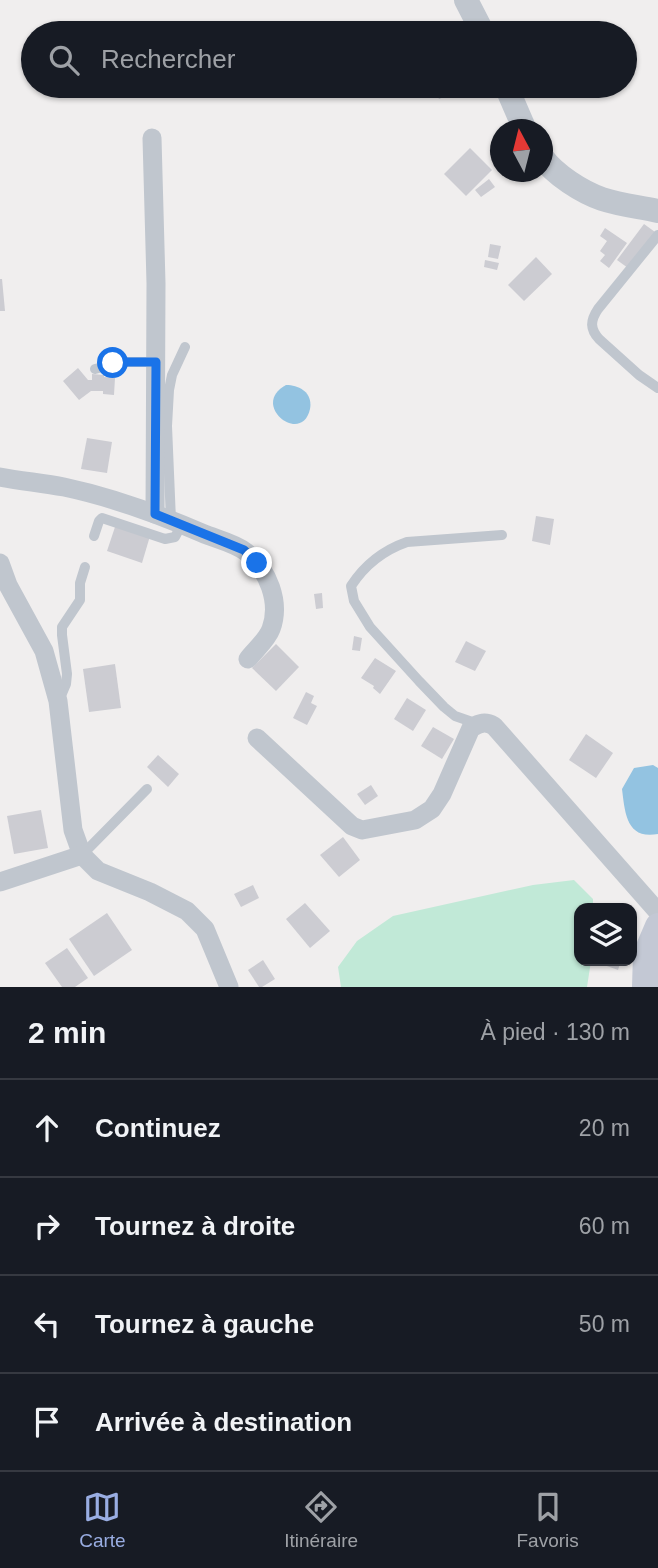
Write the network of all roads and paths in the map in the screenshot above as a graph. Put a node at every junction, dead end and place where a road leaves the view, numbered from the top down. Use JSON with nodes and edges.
{"nodes":[{"id":1,"x":466,"y":0,"type":"edge"},
{"id":2,"x":477,"y":21,"type":"edge"},
{"id":3,"x":511,"y":98,"type":"edge"},
{"id":4,"x":520,"y":119,"type":"edge"},
{"id":5,"x":152,"y":138,"type":"dead end"},
{"id":6,"x":553,"y":170,"type":"edge"},
{"id":7,"x":658,"y":211,"type":"edge"},
{"id":8,"x":658,"y":235,"type":"edge"},
{"id":9,"x":185,"y":348,"type":"dead end"},
{"id":10,"x":156,"y":362,"type":"junction"},
{"id":11,"x":96,"y":369,"type":"dead end"},
{"id":12,"x":658,"y":388,"type":"edge"},
{"id":13,"x":0,"y":477,"type":"edge"},
{"id":14,"x":169,"y":519,"type":"junction"},
{"id":15,"x":502,"y":534,"type":"dead end"},
{"id":16,"x":94,"y":536,"type":"dead end"},
{"id":17,"x":85,"y":567,"type":"dead end"},
{"id":18,"x":2,"y":572,"type":"edge"},
{"id":19,"x":248,"y":659,"type":"dead end"},
{"id":20,"x":58,"y":701,"type":"junction"},
{"id":21,"x":479,"y":724,"type":"junction"},
{"id":22,"x":257,"y":738,"type":"dead end"},
{"id":23,"x":147,"y":789,"type":"dead end"},
{"id":24,"x":82,"y":855,"type":"junction"},
{"id":25,"x":0,"y":882,"type":"edge"},
{"id":26,"x":658,"y":912,"type":"edge"},
{"id":27,"x":658,"y":926,"type":"edge"},
{"id":28,"x":229,"y":987,"type":"edge"},
{"id":29,"x":645,"y":987,"type":"edge"}],
"edges":[{"from":1,"to":2,"type":"street"},
{"from":3,"to":4,"type":"street"},
{"from":5,"to":10,"type":"street"},
{"from":6,"to":7,"type":"street"},
{"from":8,"to":12,"type":"lane"},
{"from":9,"to":14,"type":"lane"},
{"from":10,"to":11,"type":"lane"},
{"from":10,"to":14,"type":"street"},
{"from":13,"to":14,"type":"street"},
{"from":14,"to":16,"type":"lane"},
{"from":14,"to":19,"type":"street"},
{"from":15,"to":21,"type":"lane"},
{"from":17,"to":20,"type":"lane"},
{"from":18,"to":20,"type":"street"},
{"from":20,"to":24,"type":"street"},
{"from":21,"to":22,"type":"street"},
{"from":21,"to":26,"type":"street"},
{"from":23,"to":24,"type":"lane"},
{"from":24,"to":25,"type":"street"},
{"from":24,"to":28,"type":"street"},
{"from":27,"to":29,"type":"main road"}]}
